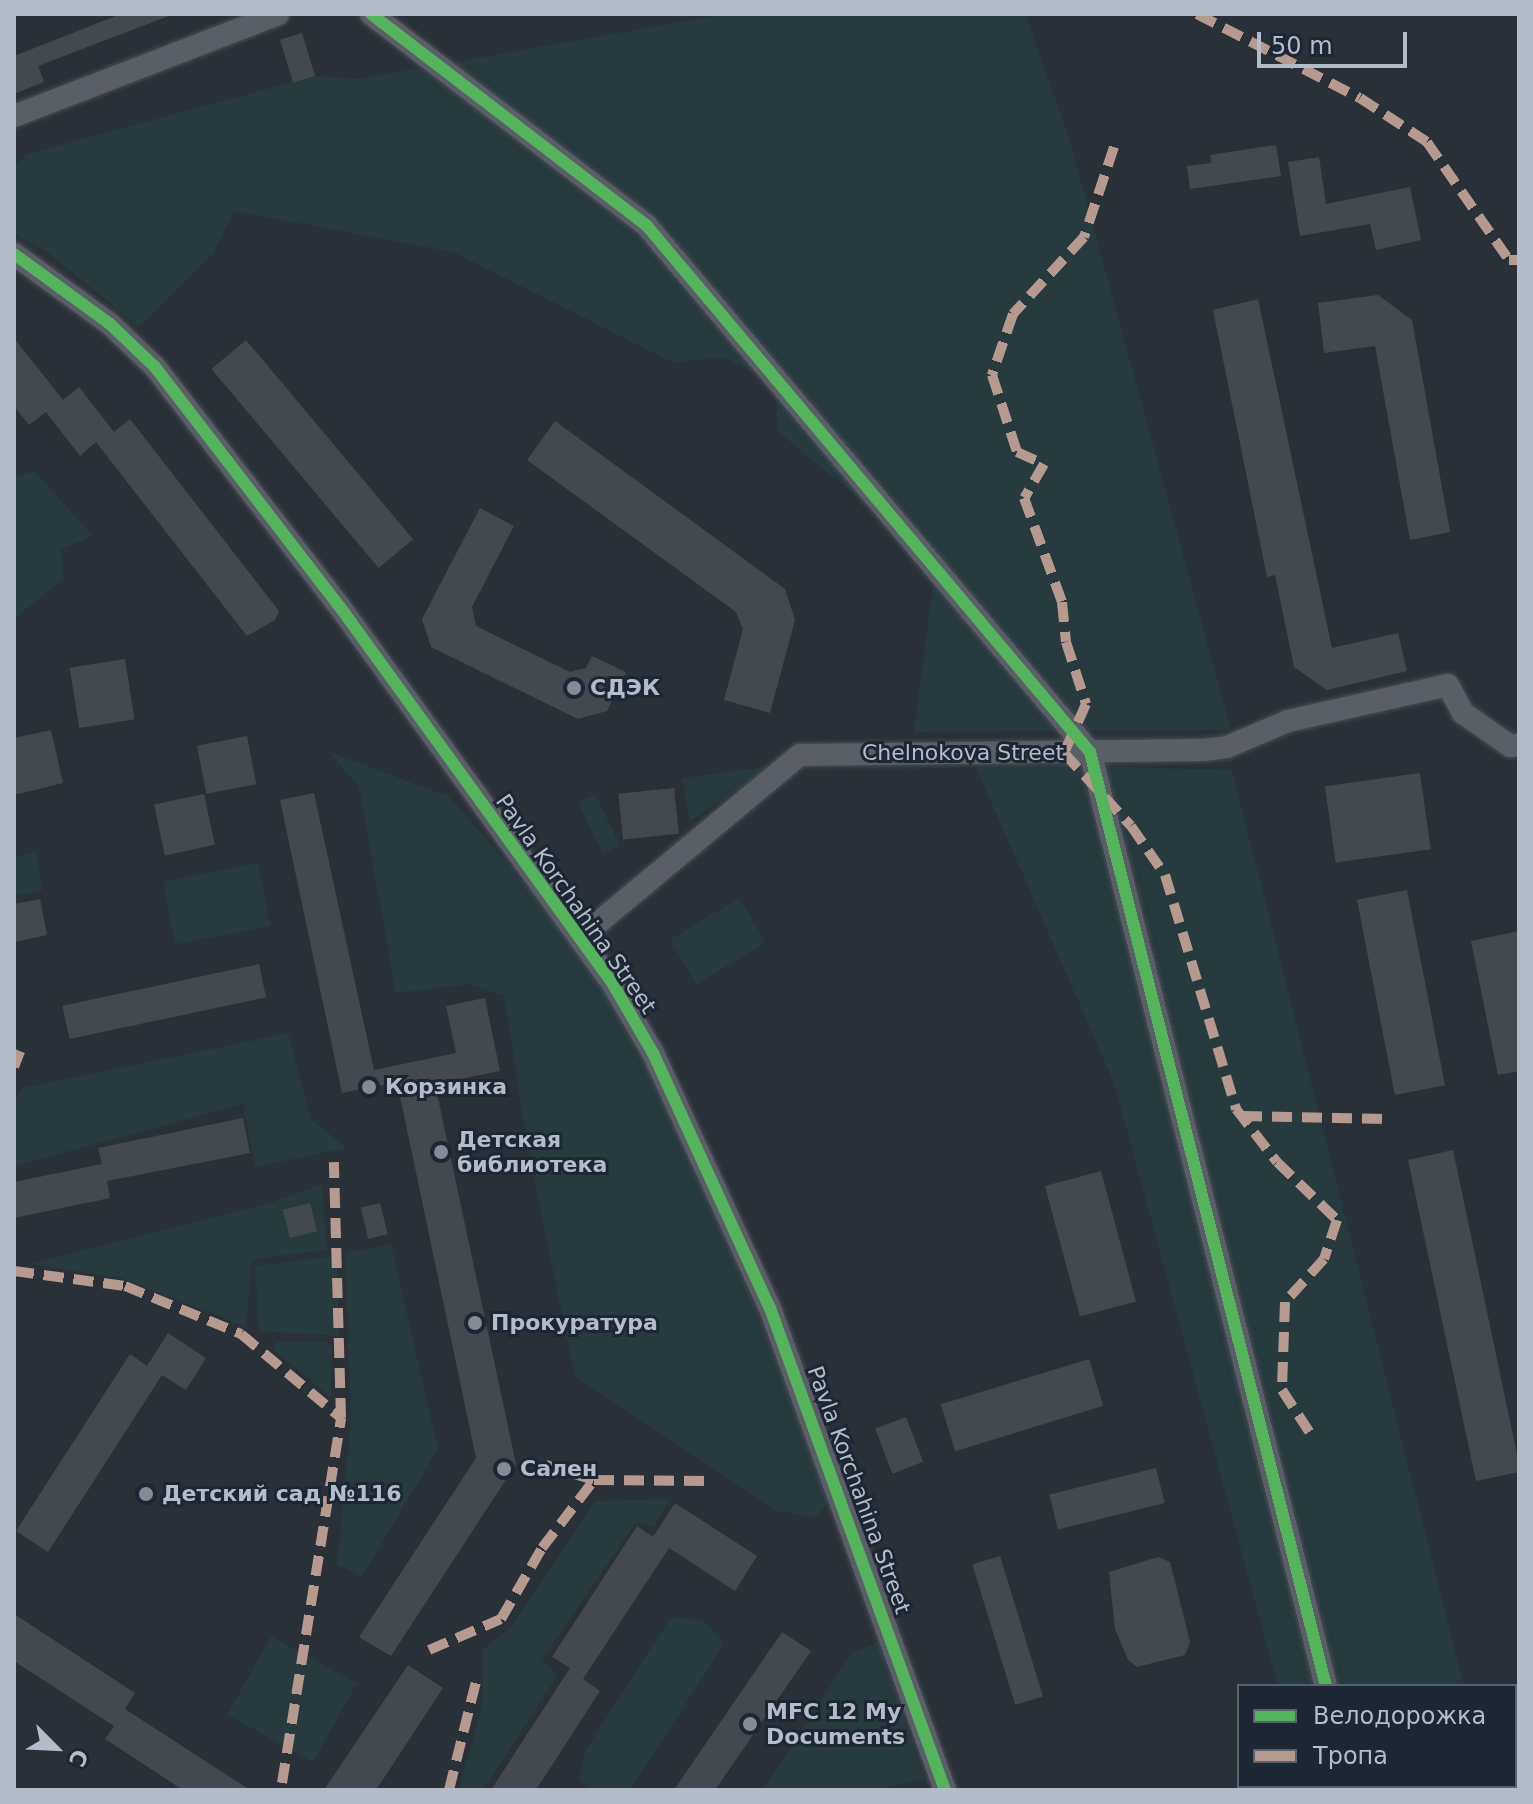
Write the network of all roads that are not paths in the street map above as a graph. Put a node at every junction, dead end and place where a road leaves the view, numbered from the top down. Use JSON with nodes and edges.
{"nodes":[{"id":1,"x":278,"y":14,"type":"edge"},
{"id":2,"x":371,"y":14,"type":"edge"},
{"id":3,"x":14,"y":116,"type":"edge"},
{"id":4,"x":14,"y":254,"type":"edge"},
{"id":5,"x":1519,"y":745,"type":"edge"},
{"id":6,"x":1090,"y":752,"type":"junction"},
{"id":7,"x":580,"y":938,"type":"junction"},
{"id":8,"x":1325,"y":1684,"type":"edge"},
{"id":9,"x":945,"y":1790,"type":"edge"}],
"edges":[{"from":1,"to":3,"type":"street"},
{"from":2,"to":6,"type":"street"},
{"from":4,"to":7,"type":"street","name":"Pavla Korchahina Street"},
{"from":5,"to":6,"type":"street","name":"Chelnokova Street"},
{"from":6,"to":7,"type":"street","name":"Chelnokova Street"},
{"from":6,"to":8,"type":"street"},
{"from":7,"to":9,"type":"street","name":"Pavla Korchahina Street"}]}
